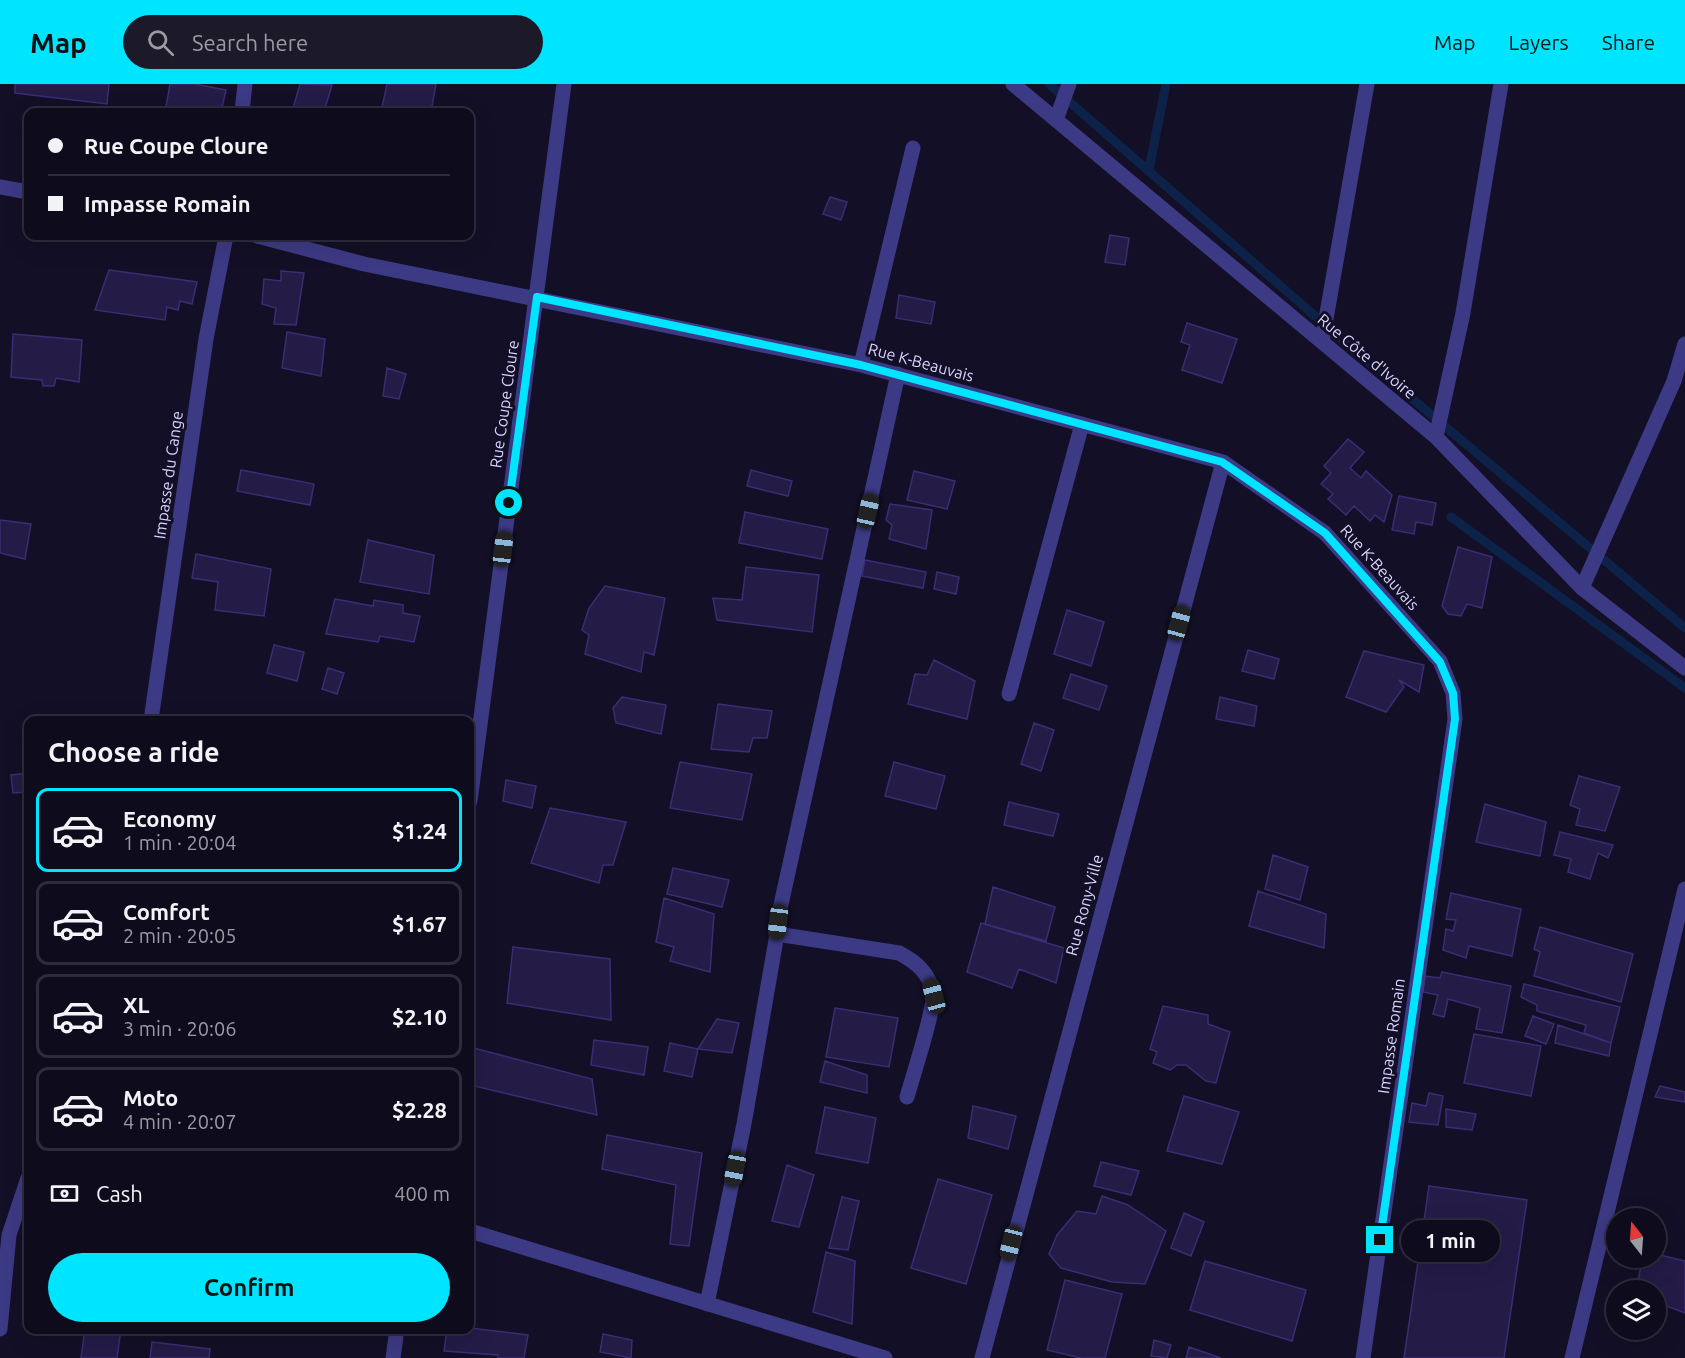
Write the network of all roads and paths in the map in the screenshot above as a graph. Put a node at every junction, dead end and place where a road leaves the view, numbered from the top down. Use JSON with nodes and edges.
{"nodes":[{"id":1,"x":245,"y":84,"type":"edge"},
{"id":2,"x":564,"y":84,"type":"edge"},
{"id":3,"x":1013,"y":84,"type":"edge"},
{"id":4,"x":1069,"y":84,"type":"edge"},
{"id":5,"x":1367,"y":84,"type":"edge"},
{"id":6,"x":1501,"y":84,"type":"edge"},
{"id":7,"x":242,"y":108,"type":"edge"},
{"id":8,"x":1056,"y":120,"type":"junction"},
{"id":9,"x":913,"y":148,"type":"dead end"},
{"id":10,"x":0,"y":187,"type":"edge"},
{"id":11,"x":24,"y":191,"type":"edge"},
{"id":12,"x":225,"y":240,"type":"edge"},
{"id":13,"x":272,"y":240,"type":"edge"},
{"id":14,"x":537,"y":297,"type":"junction"},
{"id":15,"x":1322,"y":342,"type":"junction"},
{"id":16,"x":1685,"y":344,"type":"edge"},
{"id":17,"x":861,"y":365,"type":"junction"},
{"id":18,"x":898,"y":374,"type":"junction"},
{"id":19,"x":1082,"y":424,"type":"junction"},
{"id":20,"x":1436,"y":437,"type":"junction"},
{"id":21,"x":1222,"y":462,"type":"junction"},
{"id":22,"x":1582,"y":588,"type":"junction"},
{"id":23,"x":1685,"y":668,"type":"edge"},
{"id":24,"x":1010,"y":694,"type":"dead end"},
{"id":25,"x":152,"y":716,"type":"edge"},
{"id":26,"x":1455,"y":719,"type":"joint"},
{"id":27,"x":474,"y":771,"type":"edge"},
{"id":28,"x":1685,"y":889,"type":"edge"},
{"id":29,"x":777,"y":934,"type":"junction"},
{"id":30,"x":907,"y":1097,"type":"dead end"},
{"id":31,"x":24,"y":1190,"type":"edge"},
{"id":32,"x":474,"y":1232,"type":"edge"},
{"id":33,"x":707,"y":1304,"type":"junction"},
{"id":34,"x":0,"y":1329,"type":"edge"},
{"id":35,"x":396,"y":1334,"type":"edge"},
{"id":36,"x":393,"y":1358,"type":"edge"},
{"id":37,"x":885,"y":1358,"type":"edge"},
{"id":38,"x":982,"y":1358,"type":"edge"},
{"id":39,"x":1363,"y":1358,"type":"edge"},
{"id":40,"x":1572,"y":1358,"type":"edge"}],
"edges":[{"from":1,"to":7,"type":"street"},
{"from":2,"to":14,"type":"street","name":"Rue Coupe Cloure"},
{"from":3,"to":8,"type":"street","name":"Rue Côte d'Ivoire"},
{"from":4,"to":8,"type":"street"},
{"from":5,"to":15,"type":"street"},
{"from":6,"to":20,"type":"street"},
{"from":8,"to":15,"type":"street","name":"Rue Côte d'Ivoire"},
{"from":9,"to":17,"type":"street"},
{"from":10,"to":11,"type":"street"},
{"from":12,"to":25,"type":"street","name":"Impasse du Cange"},
{"from":13,"to":14,"type":"street","name":"Rue K-Beauvais"},
{"from":14,"to":17,"type":"street","name":"Rue K-Beauvais"},
{"from":14,"to":27,"type":"street","name":"Rue Coupe Cloure"},
{"from":15,"to":20,"type":"street","name":"Rue Côte d'Ivoire"},
{"from":16,"to":22,"type":"street"},
{"from":17,"to":18,"type":"street","name":"Rue K-Beauvais"},
{"from":18,"to":19,"type":"street","name":"Rue K-Beauvais"},
{"from":18,"to":29,"type":"street"},
{"from":19,"to":21,"type":"street","name":"Rue K-Beauvais"},
{"from":19,"to":24,"type":"street"},
{"from":20,"to":22,"type":"street","name":"Rue Côte d'Ivoire"},
{"from":21,"to":26,"type":"street","name":"Rue K-Beauvais"},
{"from":21,"to":38,"type":"street","name":"Rue Rony-Ville"},
{"from":22,"to":23,"type":"street","name":"Rue Côte d'Ivoire"},
{"from":26,"to":39,"type":"street","name":"Impasse Romain"},
{"from":28,"to":40,"type":"street"},
{"from":29,"to":30,"type":"street"},
{"from":29,"to":33,"type":"street"},
{"from":31,"to":34,"type":"street"},
{"from":32,"to":33,"type":"street"},
{"from":33,"to":37,"type":"street"},
{"from":35,"to":36,"type":"street"}]}
